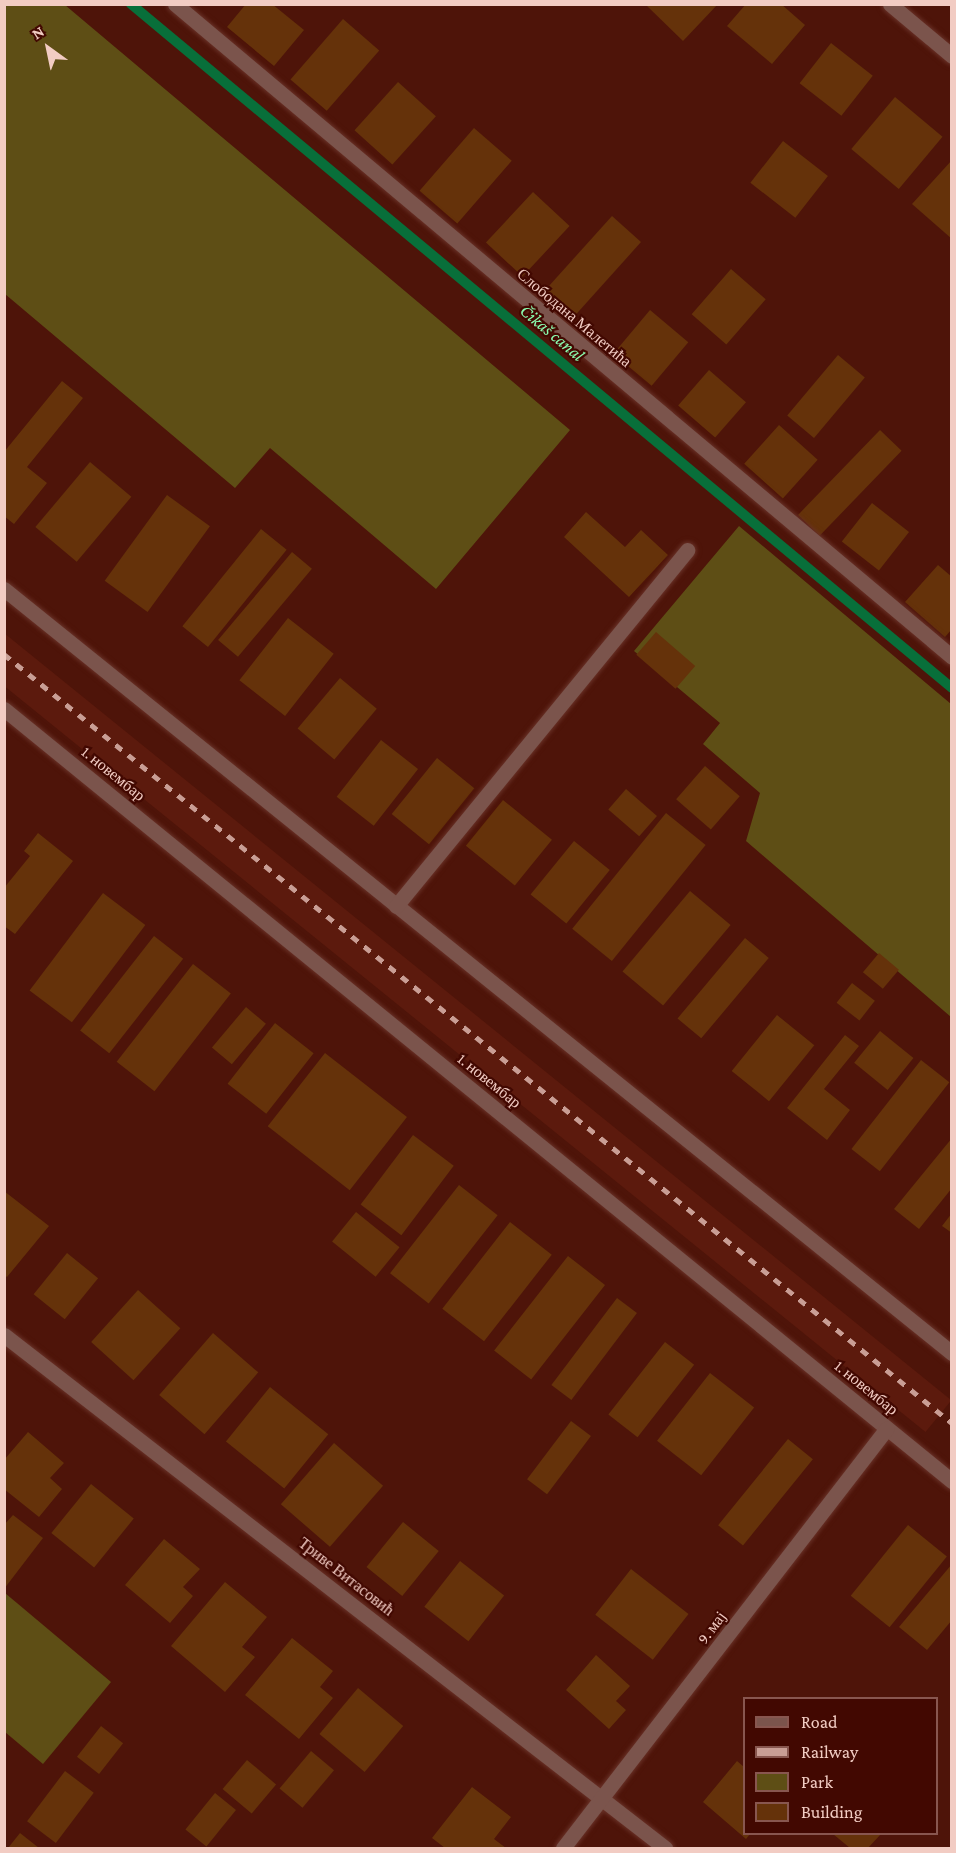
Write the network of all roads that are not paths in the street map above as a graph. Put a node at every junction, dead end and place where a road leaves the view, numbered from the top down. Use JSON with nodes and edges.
{"nodes":[{"id":1,"x":175,"y":4,"type":"edge"},
{"id":2,"x":890,"y":4,"type":"edge"},
{"id":3,"x":951,"y":56,"type":"edge"},
{"id":4,"x":687,"y":550,"type":"dead end"},
{"id":5,"x":4,"y":589,"type":"edge"},
{"id":6,"x":951,"y":657,"type":"edge"},
{"id":7,"x":4,"y":709,"type":"edge"},
{"id":8,"x":396,"y":906,"type":"junction"},
{"id":9,"x":4,"y":1335,"type":"edge"},
{"id":10,"x":951,"y":1353,"type":"edge"},
{"id":11,"x":887,"y":1428,"type":"junction"},
{"id":12,"x":951,"y":1481,"type":"edge"},
{"id":13,"x":604,"y":1799,"type":"junction"},
{"id":14,"x":563,"y":1848,"type":"edge"},
{"id":15,"x":665,"y":1848,"type":"edge"}],
"edges":[{"from":1,"to":6,"type":"street","name":"Слободана Малетића"},
{"from":2,"to":3,"type":"street"},
{"from":4,"to":8,"type":"street"},
{"from":5,"to":8,"type":"street"},
{"from":7,"to":11,"type":"street","name":"1. новембар"},
{"from":8,"to":10,"type":"street"},
{"from":9,"to":13,"type":"street","name":"Триве Витасовић"},
{"from":11,"to":12,"type":"street","name":"1. новембар"},
{"from":11,"to":13,"type":"street","name":"9. мај"},
{"from":13,"to":14,"type":"street","name":"9. мај"},
{"from":13,"to":15,"type":"street","name":"Триве Витасовић"}]}
